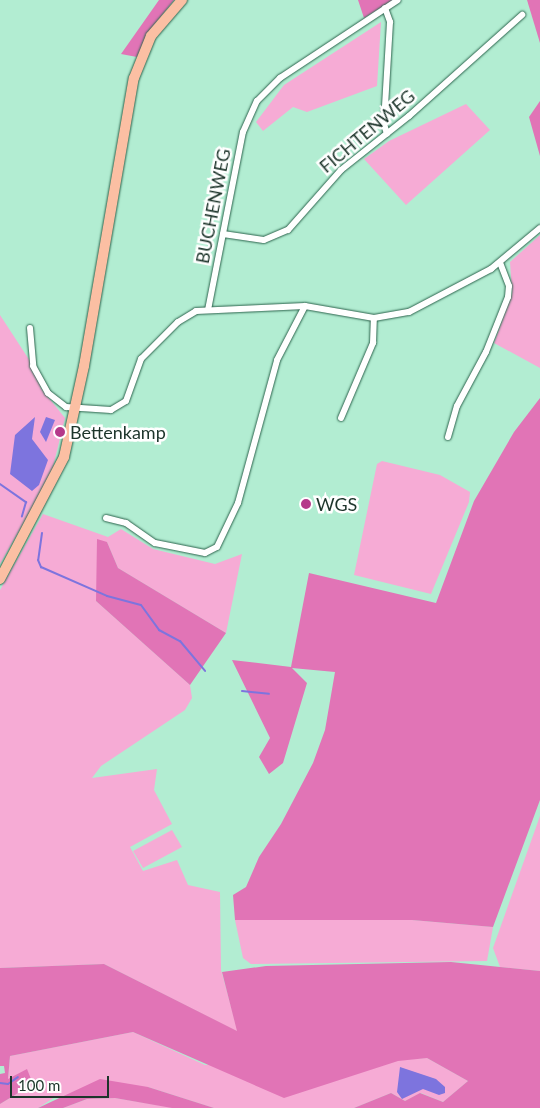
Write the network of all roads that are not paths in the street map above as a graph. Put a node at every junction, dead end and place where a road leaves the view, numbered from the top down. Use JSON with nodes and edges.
{"nodes":[{"id":1,"x":182,"y":0,"type":"edge"},
{"id":2,"x":398,"y":0,"type":"edge"},
{"id":3,"x":385,"y":8,"type":"junction"},
{"id":4,"x":522,"y":15,"type":"dead end"},
{"id":5,"x":387,"y":134,"type":"junction"},
{"id":6,"x":540,"y":228,"type":"edge"},
{"id":7,"x":223,"y":234,"type":"junction"},
{"id":8,"x":500,"y":263,"type":"junction"},
{"id":9,"x":305,"y":306,"type":"junction"},
{"id":10,"x":208,"y":310,"type":"junction"},
{"id":11,"x":374,"y":318,"type":"junction"},
{"id":12,"x":30,"y":328,"type":"dead end"},
{"id":13,"x":76,"y":409,"type":"junction"},
{"id":14,"x":341,"y":418,"type":"dead end"},
{"id":15,"x":448,"y":437,"type":"dead end"},
{"id":16,"x":106,"y":518,"type":"dead end"},
{"id":17,"x":0,"y":579,"type":"edge"}],
"edges":[{"from":1,"to":13,"type":"main road"},
{"from":2,"to":3,"type":"street","name":"BUCHENWEG"},
{"from":3,"to":5,"type":"street"},
{"from":3,"to":7,"type":"street","name":"BUCHENWEG"},
{"from":4,"to":5,"type":"street","name":"FICHTENWEG"},
{"from":5,"to":7,"type":"street","name":"FICHTENWEG"},
{"from":6,"to":8,"type":"street"},
{"from":7,"to":10,"type":"street","name":"BUCHENWEG"},
{"from":8,"to":11,"type":"street"},
{"from":8,"to":15,"type":"street"},
{"from":9,"to":10,"type":"street"},
{"from":9,"to":11,"type":"street"},
{"from":9,"to":16,"type":"street"},
{"from":10,"to":13,"type":"street"},
{"from":11,"to":14,"type":"street"},
{"from":12,"to":13,"type":"street"},
{"from":13,"to":17,"type":"main road"}]}
